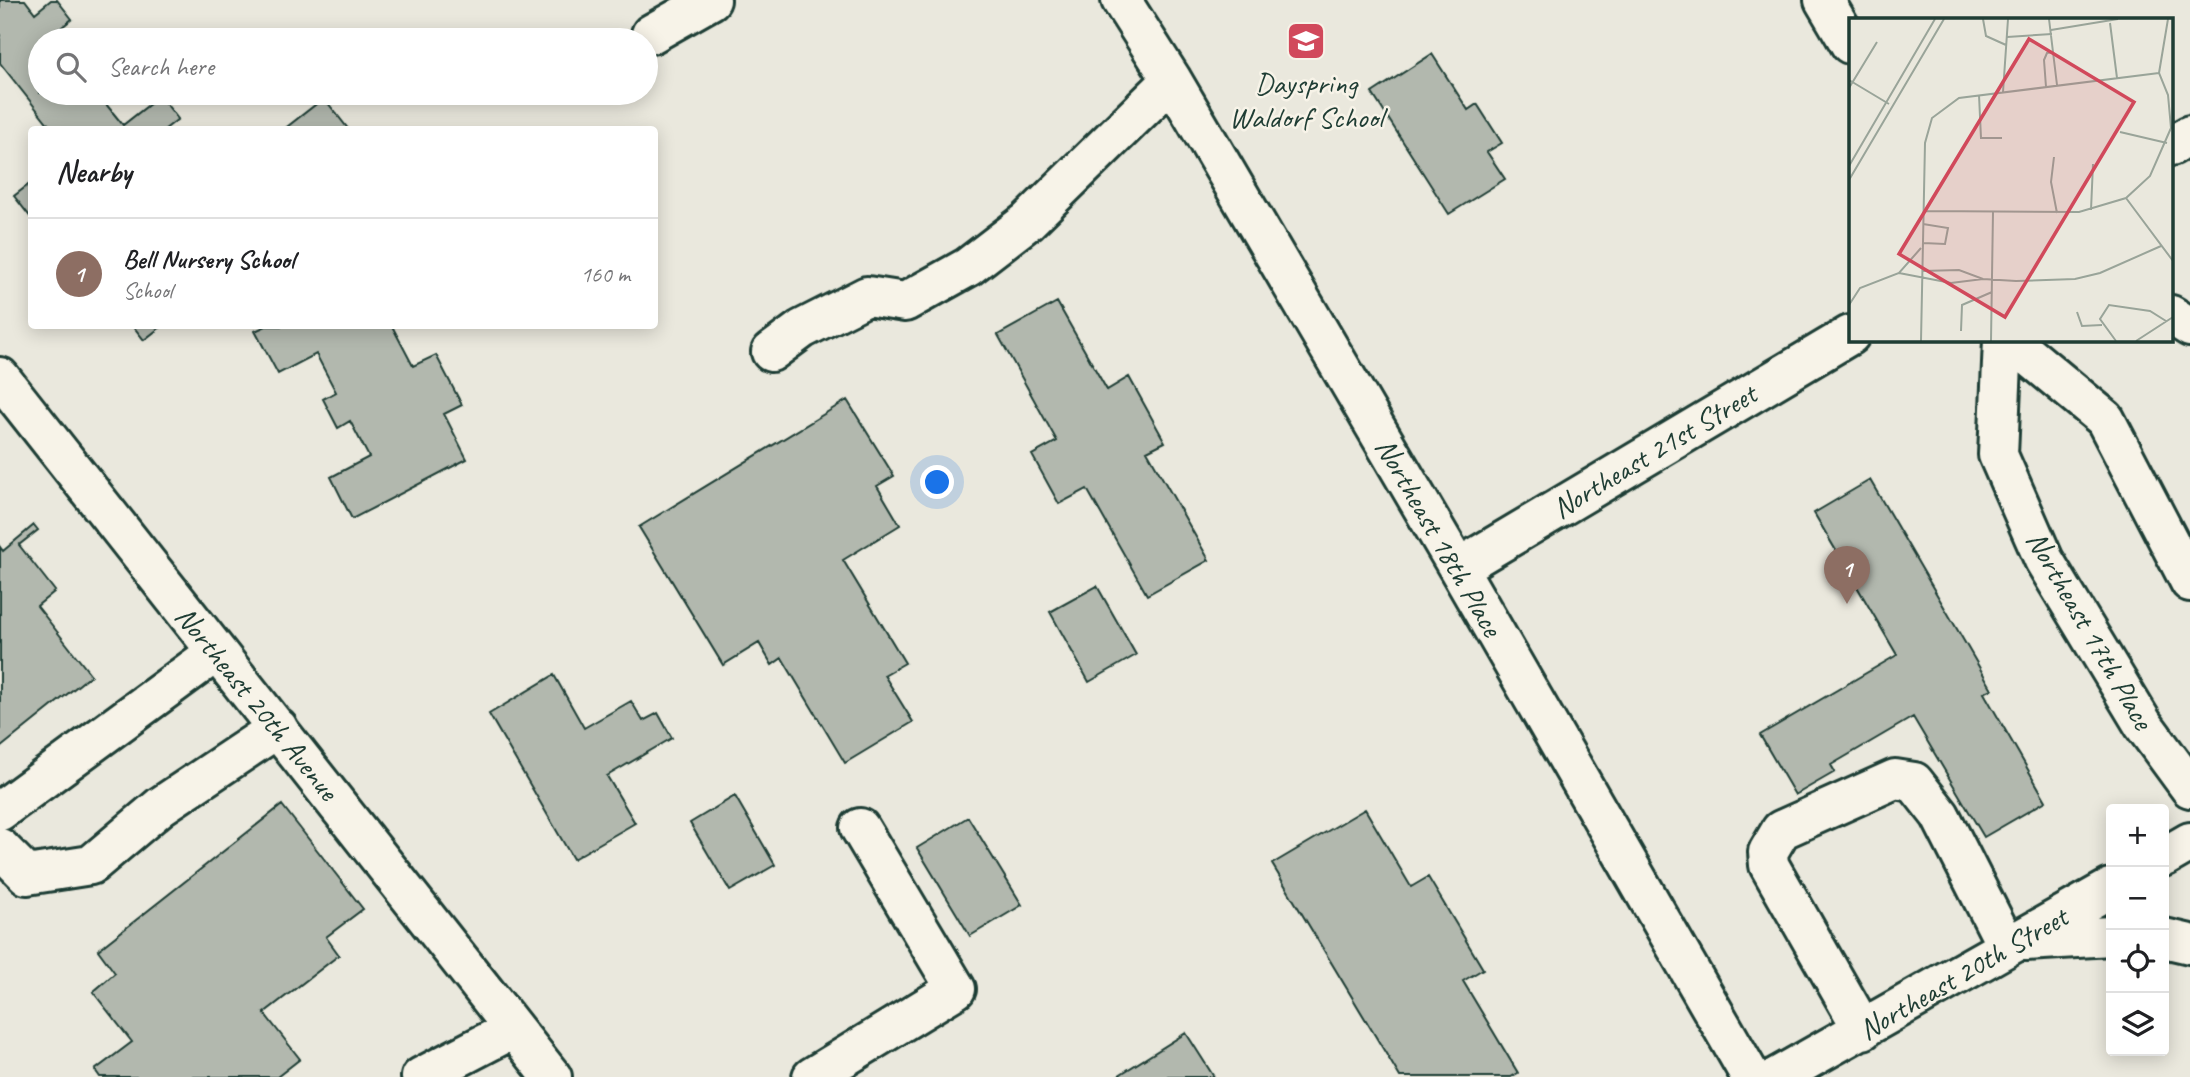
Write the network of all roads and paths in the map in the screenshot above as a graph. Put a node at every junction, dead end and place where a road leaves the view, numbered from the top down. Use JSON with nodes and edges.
{"nodes":[{"id":1,"x":711,"y":0,"type":"edge"},
{"id":2,"x":1121,"y":0,"type":"edge"},
{"id":3,"x":1824,"y":0,"type":"edge"},
{"id":4,"x":658,"y":30,"type":"edge"},
{"id":5,"x":1849,"y":42,"type":"edge"},
{"id":6,"x":1172,"y":80,"type":"junction"},
{"id":7,"x":2190,"y":135,"type":"edge"},
{"id":8,"x":2172,"y":145,"type":"edge"},
{"id":9,"x":2172,"y":315,"type":"edge"},
{"id":10,"x":2190,"y":327,"type":"edge"},
{"id":11,"x":1849,"y":336,"type":"edge"},
{"id":12,"x":2003,"y":341,"type":"edge"},
{"id":13,"x":2011,"y":341,"type":"edge"},
{"id":14,"x":771,"y":352,"type":"dead end"},
{"id":15,"x":0,"y":377,"type":"edge"},
{"id":16,"x":1458,"y":568,"type":"junction"},
{"id":17,"x":2190,"y":582,"type":"edge"},
{"id":18,"x":215,"y":653,"type":"junction"},
{"id":19,"x":278,"y":728,"type":"junction"},
{"id":20,"x":2190,"y":788,"type":"edge"},
{"id":21,"x":0,"y":811,"type":"edge"},
{"id":22,"x":860,"y":828,"type":"dead end"},
{"id":23,"x":2190,"y":842,"type":"edge"},
{"id":24,"x":0,"y":848,"type":"edge"},
{"id":25,"x":2169,"y":854,"type":"edge"},
{"id":26,"x":2106,"y":891,"type":"edge"},
{"id":27,"x":2106,"y":936,"type":"edge"},
{"id":28,"x":2169,"y":939,"type":"edge"},
{"id":29,"x":2012,"y":944,"type":"junction"},
{"id":30,"x":2190,"y":944,"type":"edge"},
{"id":31,"x":513,"y":1029,"type":"junction"},
{"id":32,"x":1863,"y":1030,"type":"junction"},
{"id":33,"x":421,"y":1077,"type":"edge"},
{"id":34,"x":552,"y":1077,"type":"edge"},
{"id":35,"x":812,"y":1077,"type":"edge"},
{"id":36,"x":1751,"y":1077,"type":"edge"},
{"id":37,"x":1777,"y":1077,"type":"edge"}],
"edges":[{"from":1,"to":4,"type":"lane"},
{"from":2,"to":6,"type":"lane","name":"Northeast 18th Place"},
{"from":3,"to":5,"type":"lane"},
{"from":6,"to":14,"type":"lane"},
{"from":6,"to":16,"type":"lane","name":"Northeast 18th Place"},
{"from":7,"to":8,"type":"lane"},
{"from":9,"to":10,"type":"lane"},
{"from":11,"to":16,"type":"lane","name":"Northeast 21st Street"},
{"from":12,"to":20,"type":"lane","name":"Northeast 17th Place"},
{"from":13,"to":17,"type":"lane"},
{"from":15,"to":18,"type":"lane","name":"Northeast 20th Avenue"},
{"from":16,"to":36,"type":"lane","name":"Northeast 18th Place"},
{"from":18,"to":19,"type":"lane","name":"Northeast 20th Avenue"},
{"from":18,"to":21,"type":"lane"},
{"from":19,"to":24,"type":"lane"},
{"from":19,"to":31,"type":"lane","name":"Northeast 20th Avenue"},
{"from":22,"to":35,"type":"lane"},
{"from":23,"to":25,"type":"lane"},
{"from":26,"to":29,"type":"lane","name":"Northeast 20th Street"},
{"from":27,"to":29,"type":"lane"},
{"from":28,"to":30,"type":"lane"},
{"from":29,"to":32,"type":"lane","name":"Northeast 20th Street"},
{"from":29,"to":32,"type":"lane"},
{"from":31,"to":33,"type":"lane"},
{"from":31,"to":34,"type":"lane"},
{"from":32,"to":37,"type":"lane","name":"Northeast 20th Street"}]}
